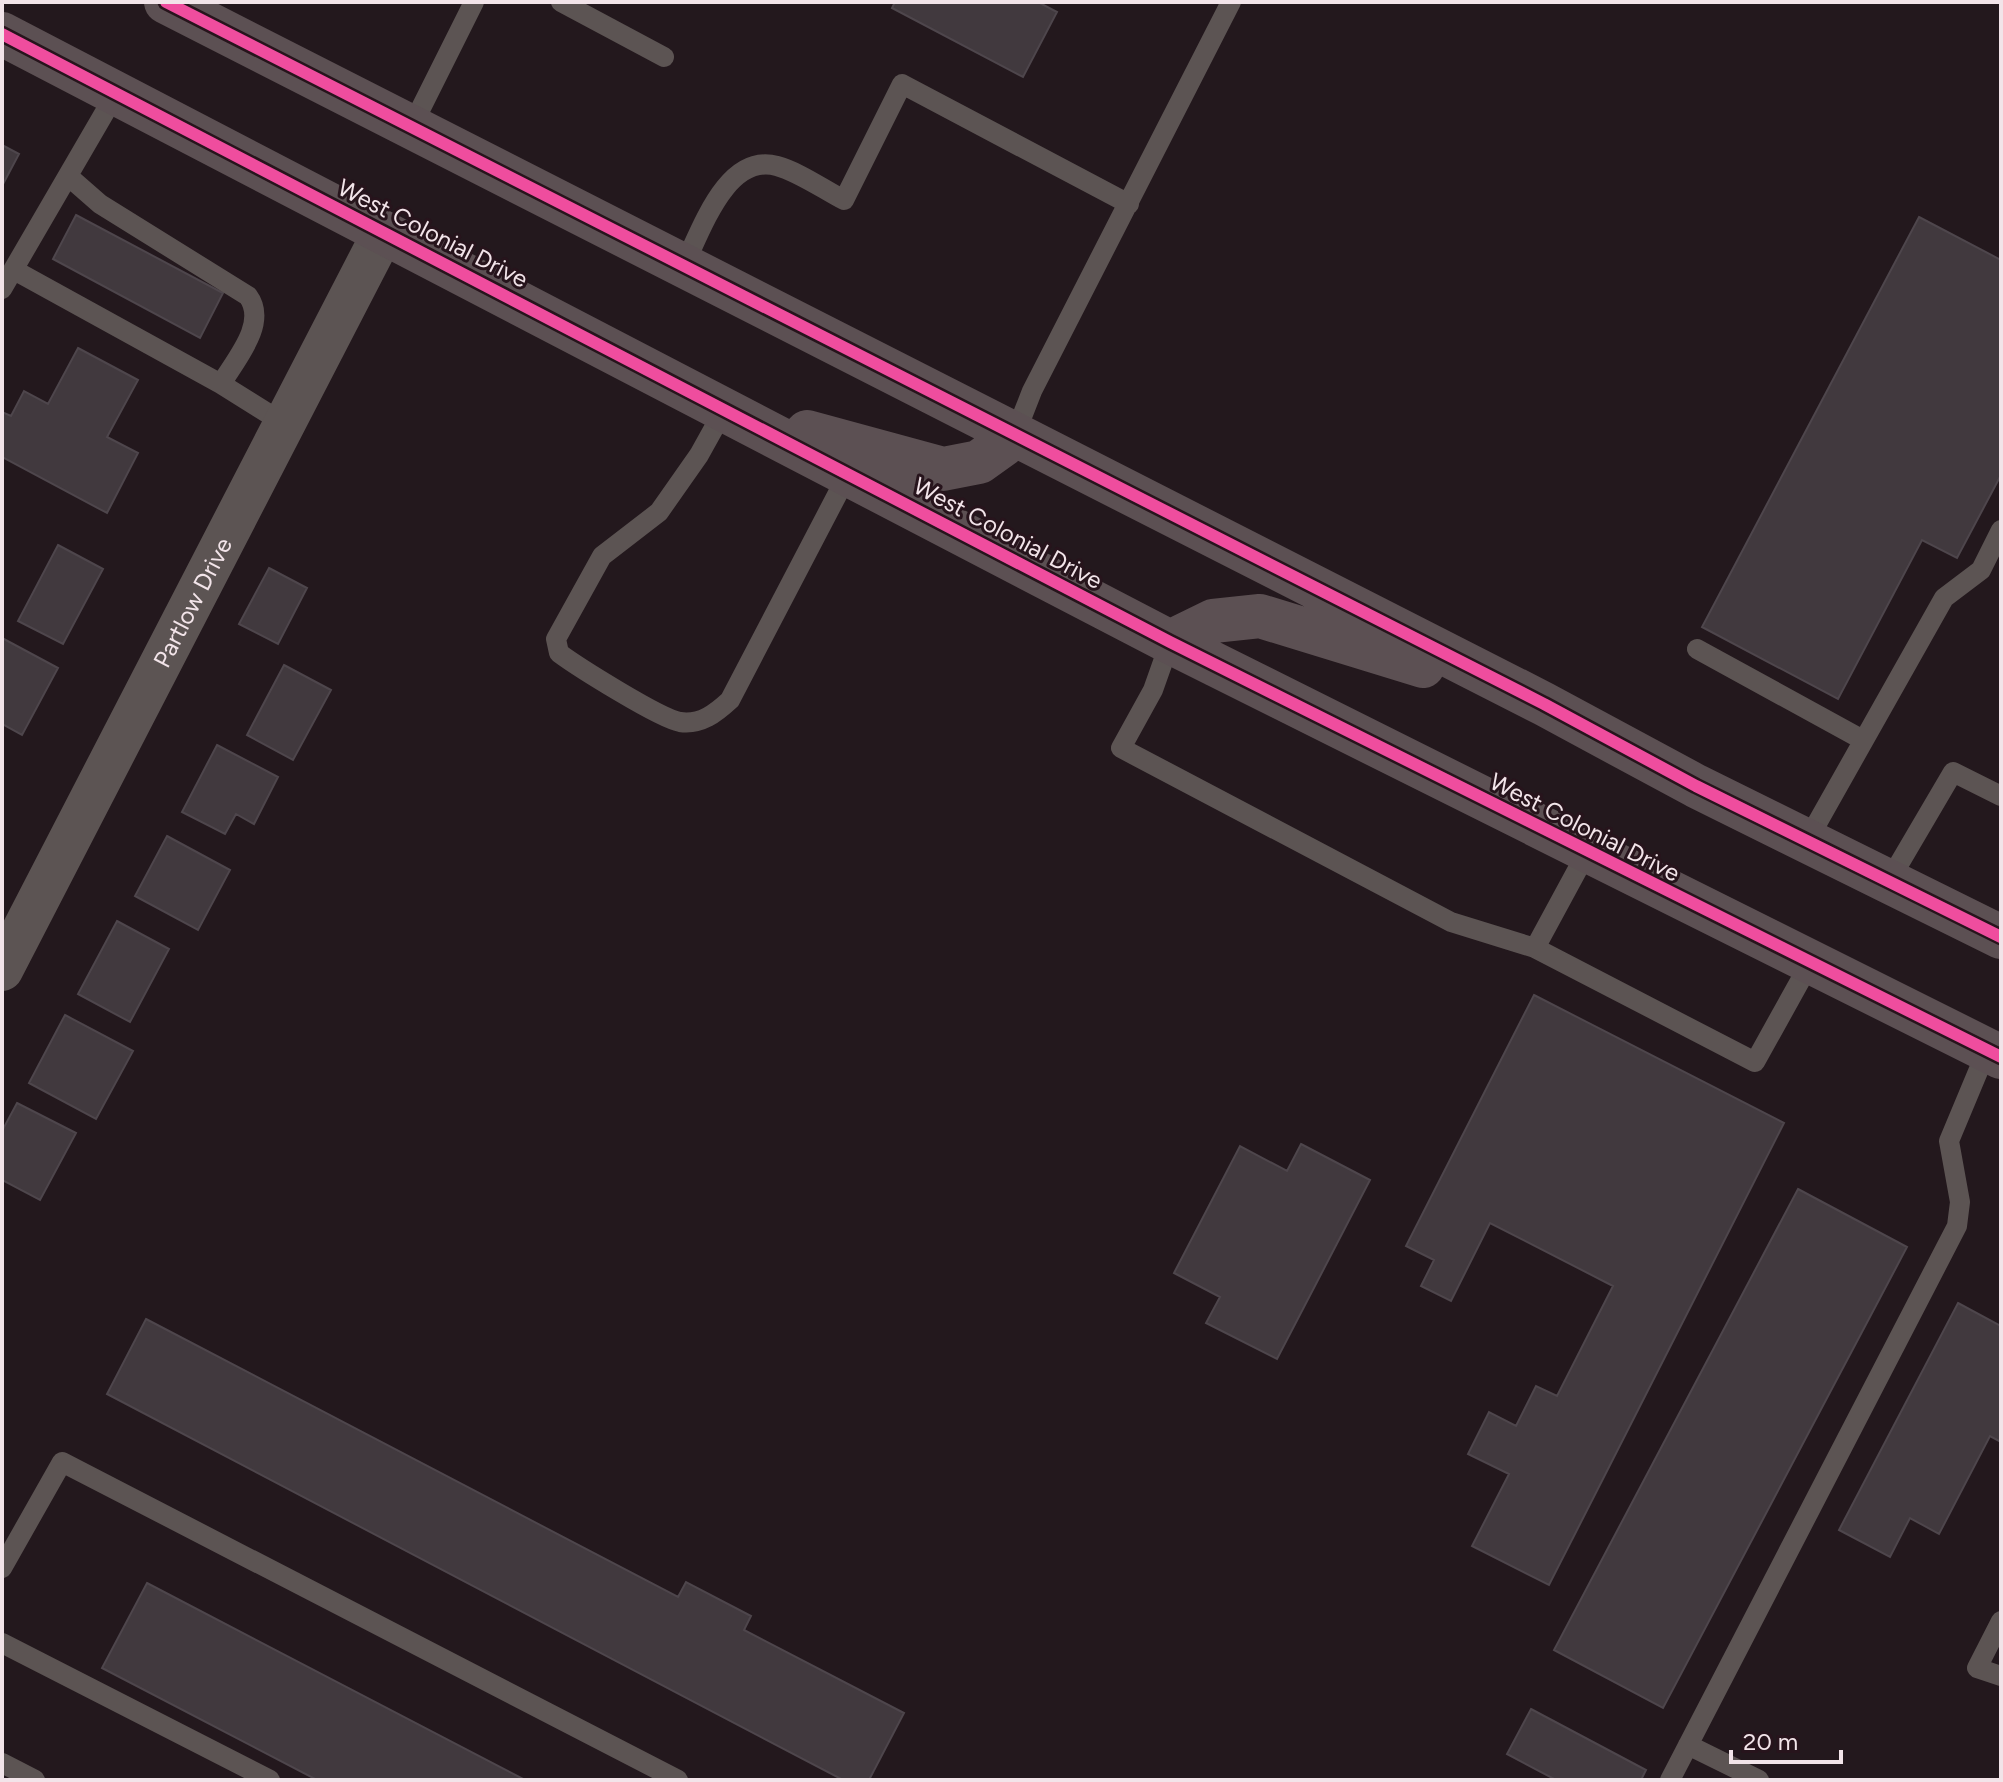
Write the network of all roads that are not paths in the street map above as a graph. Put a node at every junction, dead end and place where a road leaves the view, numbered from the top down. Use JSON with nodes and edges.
{"nodes":[{"id":1,"x":166,"y":2,"type":"edge"},
{"id":2,"x":474,"y":2,"type":"edge"},
{"id":3,"x":561,"y":2,"type":"edge"},
{"id":4,"x":1231,"y":2,"type":"edge"},
{"id":5,"x":2,"y":34,"type":"edge"},
{"id":6,"x":664,"y":57,"type":"dead end"},
{"id":7,"x":116,"y":93,"type":"junction"},
{"id":8,"x":411,"y":128,"type":"junction"},
{"id":9,"x":68,"y":176,"type":"junction"},
{"id":10,"x":1129,"y":204,"type":"junction"},
{"id":11,"x":383,"y":233,"type":"junction"},
{"id":12,"x":683,"y":267,"type":"junction"},
{"id":13,"x":14,"y":270,"type":"junction"},
{"id":14,"x":2,"y":289,"type":"edge"},
{"id":15,"x":221,"y":384,"type":"junction"},
{"id":16,"x":724,"y":410,"type":"junction"},
{"id":17,"x":285,"y":424,"type":"junction"},
{"id":18,"x":1014,"y":437,"type":"junction"},
{"id":19,"x":848,"y":474,"type":"junction"},
{"id":20,"x":2001,"y":530,"type":"edge"},
{"id":21,"x":1170,"y":642,"type":"junction"},
{"id":22,"x":1697,"y":649,"type":"dead end"},
{"id":23,"x":1544,"y":704,"type":"junction"},
{"id":24,"x":1863,"y":740,"type":"junction"},
{"id":25,"x":2001,"y":796,"type":"edge"},
{"id":26,"x":1807,"y":841,"type":"junction"},
{"id":27,"x":1587,"y":852,"type":"junction"},
{"id":28,"x":1889,"y":881,"type":"junction"},
{"id":29,"x":2001,"y":937,"type":"edge"},
{"id":30,"x":1535,"y":948,"type":"junction"},
{"id":31,"x":1810,"y":963,"type":"junction"},
{"id":32,"x":2,"y":970,"type":"edge"},
{"id":33,"x":1994,"y":1054,"type":"edge"},
{"id":34,"x":2,"y":1568,"type":"edge"},
{"id":35,"x":2001,"y":1621,"type":"edge"},
{"id":36,"x":2,"y":1643,"type":"edge"},
{"id":37,"x":2001,"y":1676,"type":"edge"},
{"id":38,"x":1688,"y":1745,"type":"junction"},
{"id":39,"x":2,"y":1763,"type":"edge"},
{"id":40,"x":35,"y":1780,"type":"edge"},
{"id":41,"x":270,"y":1780,"type":"edge"},
{"id":42,"x":678,"y":1780,"type":"edge"},
{"id":43,"x":1670,"y":1780,"type":"edge"},
{"id":44,"x":1759,"y":1780,"type":"edge"}],
"edges":[{"from":1,"to":8,"type":"highway"},
{"from":2,"to":8,"type":"lane"},
{"from":3,"to":6,"type":"lane"},
{"from":4,"to":10,"type":"lane"},
{"from":5,"to":7,"type":"highway","name":"West Colonial Drive"},
{"from":7,"to":9,"type":"lane"},
{"from":7,"to":11,"type":"highway","name":"West Colonial Drive"},
{"from":8,"to":12,"type":"highway"},
{"from":9,"to":13,"type":"lane"},
{"from":9,"to":15,"type":"lane"},
{"from":10,"to":12,"type":"lane"},
{"from":10,"to":18,"type":"lane"},
{"from":11,"to":16,"type":"highway","name":"West Colonial Drive"},
{"from":11,"to":17,"type":"street","name":"Partlow Drive"},
{"from":12,"to":18,"type":"highway"},
{"from":13,"to":14,"type":"lane"},
{"from":13,"to":15,"type":"lane"},
{"from":15,"to":17,"type":"lane"},
{"from":16,"to":18,"type":"highway"},
{"from":16,"to":19,"type":"highway","name":"West Colonial Drive"},
{"from":16,"to":19,"type":"lane"},
{"from":17,"to":32,"type":"street","name":"Partlow Drive"},
{"from":18,"to":23,"type":"highway"},
{"from":19,"to":21,"type":"highway","name":"West Colonial Drive"},
{"from":20,"to":24,"type":"lane"},
{"from":21,"to":23,"type":"highway"},
{"from":21,"to":27,"type":"highway","name":"West Colonial Drive"},
{"from":21,"to":30,"type":"lane"},
{"from":22,"to":24,"type":"lane"},
{"from":23,"to":26,"type":"highway"},
{"from":24,"to":26,"type":"lane"},
{"from":25,"to":28,"type":"lane"},
{"from":26,"to":28,"type":"highway"},
{"from":27,"to":30,"type":"lane"},
{"from":27,"to":31,"type":"highway","name":"West Colonial Drive"},
{"from":28,"to":29,"type":"highway"},
{"from":30,"to":31,"type":"lane"},
{"from":31,"to":33,"type":"highway","name":"West Colonial Drive"},
{"from":33,"to":38,"type":"lane"},
{"from":34,"to":42,"type":"lane"},
{"from":35,"to":37,"type":"lane"},
{"from":36,"to":41,"type":"lane"},
{"from":38,"to":43,"type":"lane"},
{"from":38,"to":44,"type":"lane"},
{"from":39,"to":40,"type":"lane"}]}
